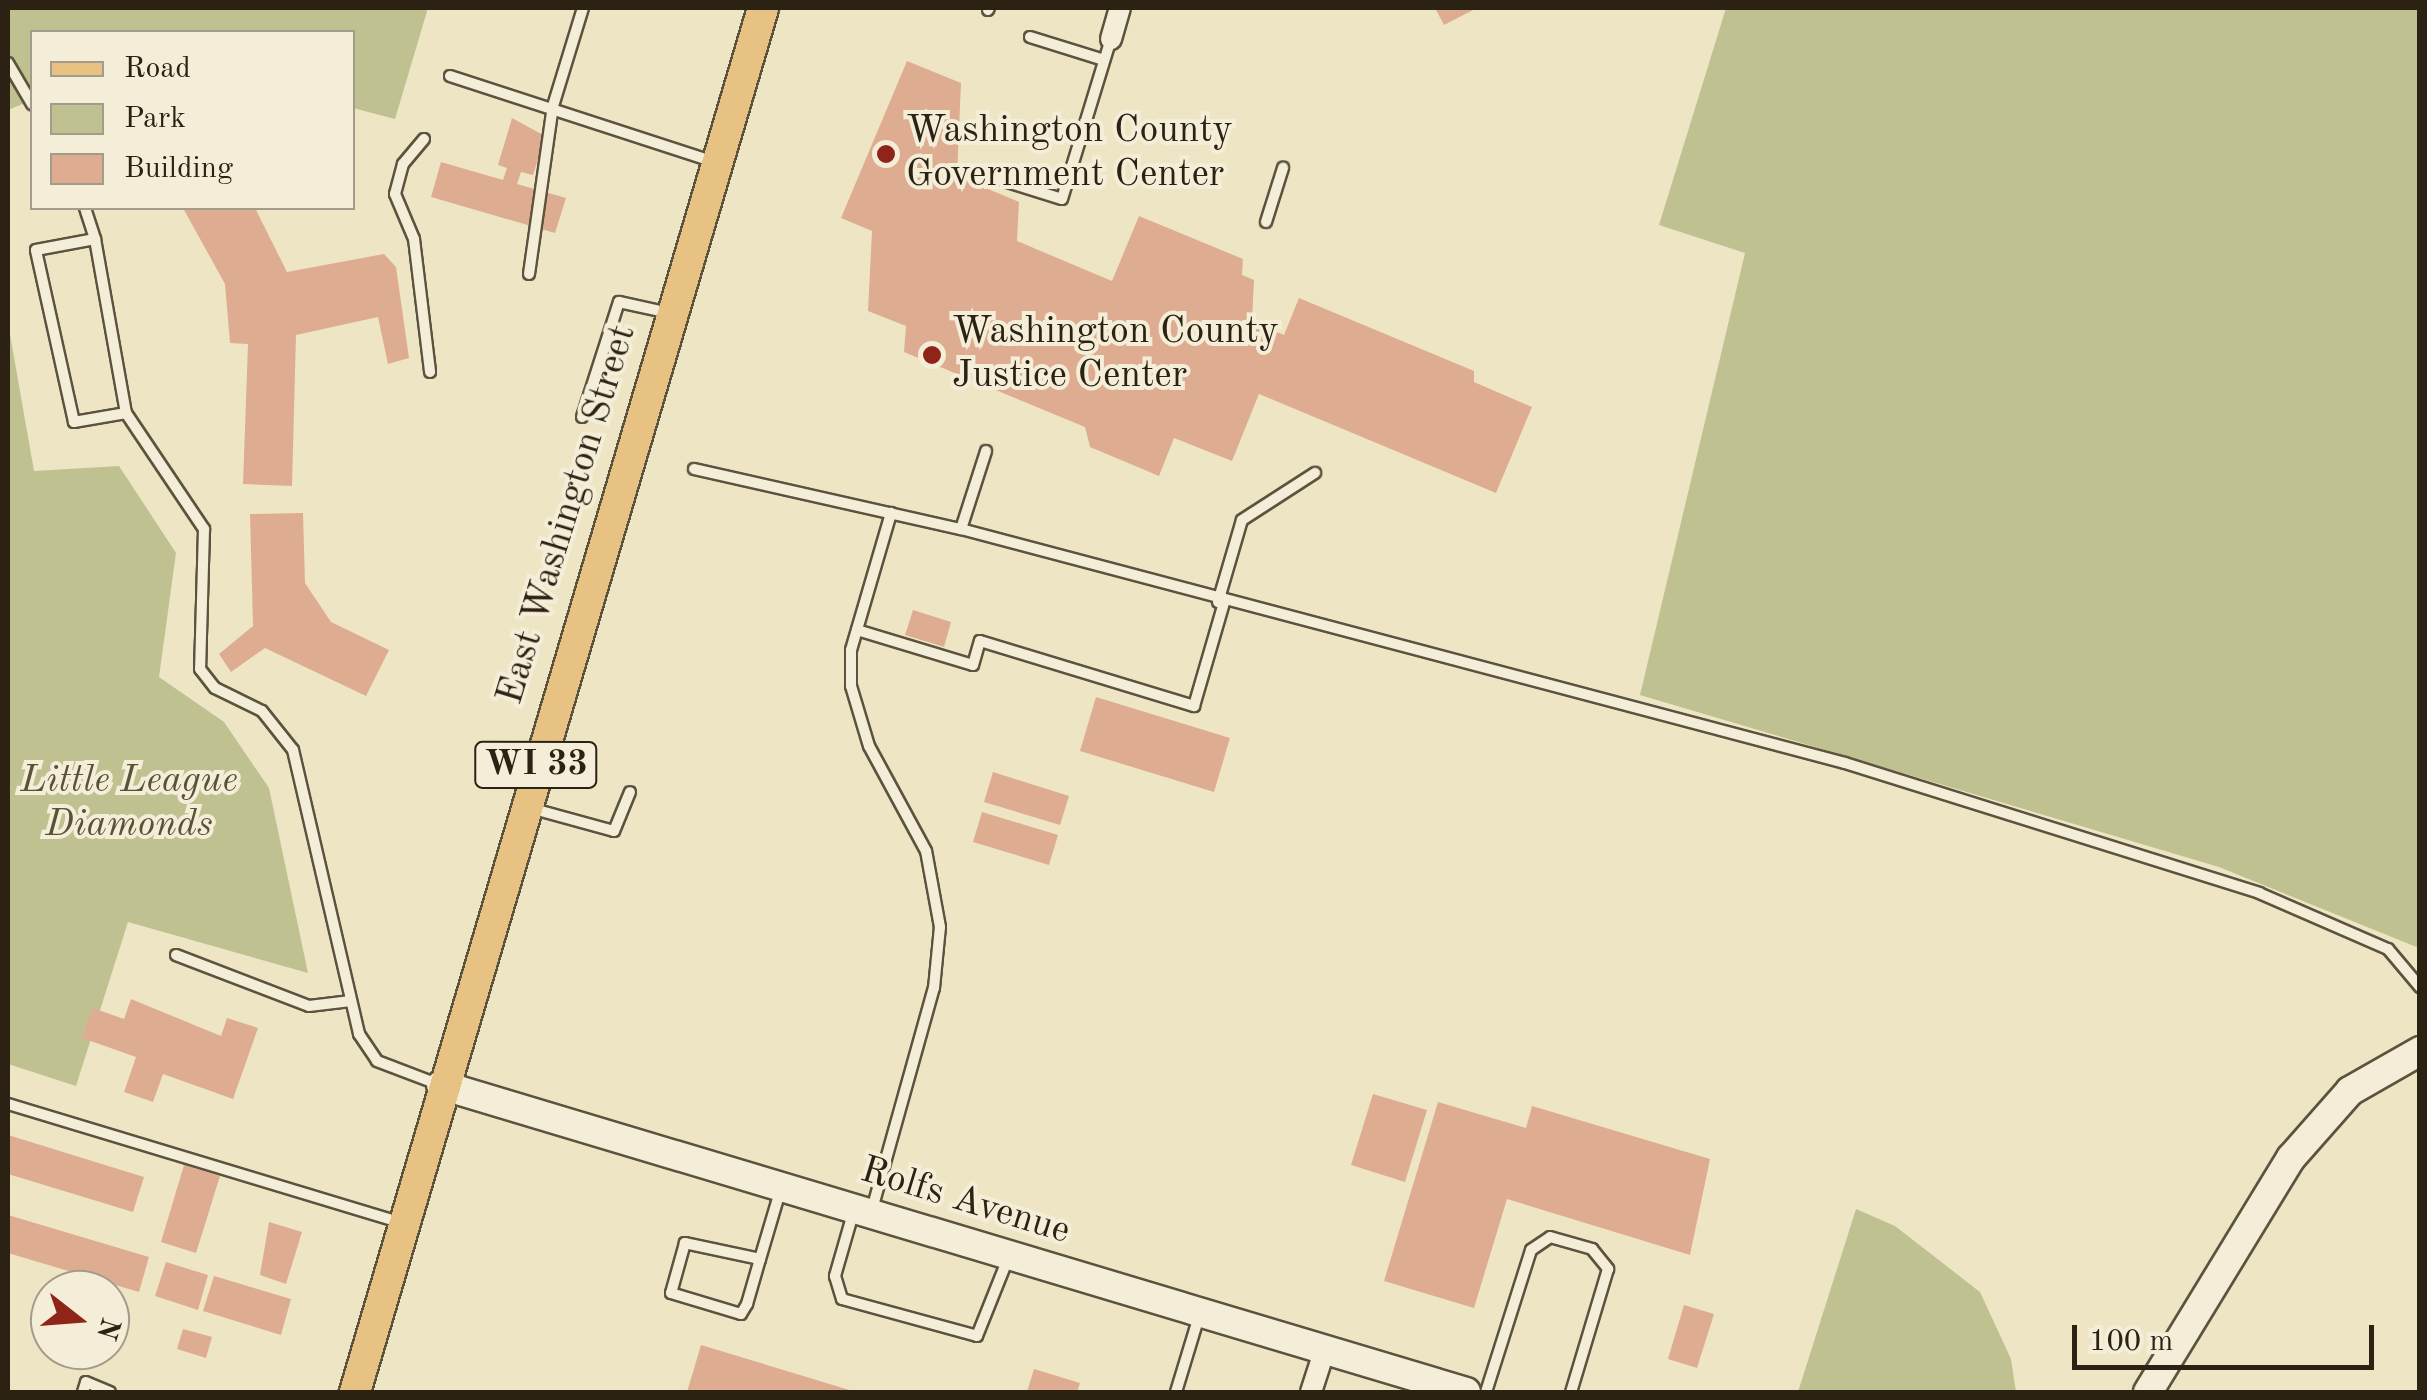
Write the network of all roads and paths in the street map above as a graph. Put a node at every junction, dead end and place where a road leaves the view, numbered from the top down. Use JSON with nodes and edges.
{"nodes":[{"id":1,"x":583,"y":8,"type":"edge"},
{"id":2,"x":763,"y":8,"type":"edge"},
{"id":3,"x":1120,"y":8,"type":"edge"},
{"id":4,"x":1030,"y":38,"type":"dead end"},
{"id":5,"x":1111,"y":39,"type":"joint"},
{"id":6,"x":1104,"y":60,"type":"junction"},
{"id":7,"x":8,"y":63,"type":"edge"},
{"id":8,"x":450,"y":76,"type":"dead end"},
{"id":9,"x":30,"y":101,"type":"edge"},
{"id":10,"x":552,"y":106,"type":"junction"},
{"id":11,"x":424,"y":139,"type":"dead end"},
{"id":12,"x":716,"y":162,"type":"junction"},
{"id":13,"x":1283,"y":168,"type":"dead end"},
{"id":14,"x":988,"y":176,"type":"dead end"},
{"id":15,"x":86,"y":210,"type":"edge"},
{"id":16,"x":1266,"y":222,"type":"dead end"},
{"id":17,"x":95,"y":239,"type":"junction"},
{"id":18,"x":529,"y":274,"type":"dead end"},
{"id":19,"x":670,"y":314,"type":"junction"},
{"id":20,"x":430,"y":372,"type":"dead end"},
{"id":21,"x":126,"y":412,"type":"junction"},
{"id":22,"x":582,"y":417,"type":"dead end"},
{"id":23,"x":986,"y":451,"type":"dead end"},
{"id":24,"x":694,"y":468,"type":"dead end"},
{"id":25,"x":1315,"y":473,"type":"dead end"},
{"id":26,"x":891,"y":512,"type":"junction"},
{"id":27,"x":961,"y":530,"type":"junction"},
{"id":28,"x":1221,"y":602,"type":"junction"},
{"id":29,"x":857,"y":630,"type":"junction"},
{"id":30,"x":630,"y":792,"type":"dead end"},
{"id":31,"x":524,"y":806,"type":"junction"},
{"id":32,"x":176,"y":956,"type":"dead end"},
{"id":33,"x":2420,"y":987,"type":"edge"},
{"id":34,"x":350,"y":1001,"type":"junction"},
{"id":35,"x":2420,"y":1051,"type":"edge"},
{"id":36,"x":442,"y":1085,"type":"junction"},
{"id":37,"x":8,"y":1104,"type":"edge"},
{"id":38,"x":781,"y":1186,"type":"junction"},
{"id":39,"x":863,"y":1211,"type":"junction"},
{"id":40,"x":402,"y":1223,"type":"junction"},
{"id":41,"x":1009,"y":1255,"type":"junction"},
{"id":42,"x":760,"y":1258,"type":"junction"},
{"id":43,"x":1200,"y":1312,"type":"junction"},
{"id":44,"x":1325,"y":1349,"type":"junction"},
{"id":45,"x":83,"y":1392,"type":"edge"},
{"id":46,"x":110,"y":1392,"type":"edge"},
{"id":47,"x":355,"y":1392,"type":"edge"},
{"id":48,"x":1176,"y":1392,"type":"edge"},
{"id":49,"x":1312,"y":1392,"type":"edge"},
{"id":50,"x":1466,"y":1392,"type":"edge"},
{"id":51,"x":1486,"y":1392,"type":"edge"},
{"id":52,"x":1571,"y":1392,"type":"edge"},
{"id":53,"x":2148,"y":1392,"type":"edge"}],
"edges":[{"from":1,"to":10,"type":"lane"},
{"from":2,"to":12,"type":"main road","name":"East Washington Street","number":"WI 33"},
{"from":3,"to":5,"type":"street"},
{"from":4,"to":6,"type":"lane"},
{"from":5,"to":6,"type":"lane"},
{"from":6,"to":14,"type":"lane"},
{"from":7,"to":9,"type":"lane"},
{"from":8,"to":10,"type":"lane"},
{"from":10,"to":12,"type":"lane"},
{"from":10,"to":18,"type":"lane"},
{"from":11,"to":20,"type":"lane"},
{"from":12,"to":19,"type":"main road","name":"East Washington Street","number":"WI 33"},
{"from":13,"to":16,"type":"lane"},
{"from":15,"to":17,"type":"lane"},
{"from":17,"to":21,"type":"lane"},
{"from":17,"to":21,"type":"lane"},
{"from":19,"to":22,"type":"lane"},
{"from":19,"to":31,"type":"main road","name":"East Washington Street","number":"WI 33"},
{"from":21,"to":34,"type":"lane"},
{"from":23,"to":27,"type":"lane"},
{"from":24,"to":26,"type":"lane"},
{"from":25,"to":28,"type":"lane"},
{"from":26,"to":27,"type":"lane"},
{"from":26,"to":29,"type":"lane"},
{"from":27,"to":28,"type":"lane"},
{"from":28,"to":29,"type":"lane"},
{"from":28,"to":33,"type":"lane"},
{"from":29,"to":39,"type":"lane"},
{"from":30,"to":31,"type":"lane"},
{"from":31,"to":36,"type":"main road","name":"East Washington Street","number":"WI 33"},
{"from":32,"to":34,"type":"lane"},
{"from":34,"to":36,"type":"lane"},
{"from":35,"to":53,"type":"street"},
{"from":36,"to":38,"type":"street","name":"Rolfs Avenue"},
{"from":36,"to":40,"type":"main road","name":"East Washington Street","number":"WI 33"},
{"from":37,"to":40,"type":"lane"},
{"from":38,"to":39,"type":"street","name":"Rolfs Avenue"},
{"from":38,"to":42,"type":"lane"},
{"from":39,"to":41,"type":"street","name":"Rolfs Avenue"},
{"from":39,"to":41,"type":"lane"},
{"from":40,"to":47,"type":"main road","name":"East Washington Street","number":"WI 33"},
{"from":41,"to":43,"type":"street","name":"Rolfs Avenue"},
{"from":42,"to":42,"type":"lane"},
{"from":43,"to":44,"type":"street","name":"Rolfs Avenue"},
{"from":43,"to":48,"type":"lane"},
{"from":44,"to":49,"type":"street"},
{"from":44,"to":50,"type":"street","name":"Rolfs Avenue"},
{"from":45,"to":46,"type":"lane"},
{"from":51,"to":52,"type":"lane"}]}
